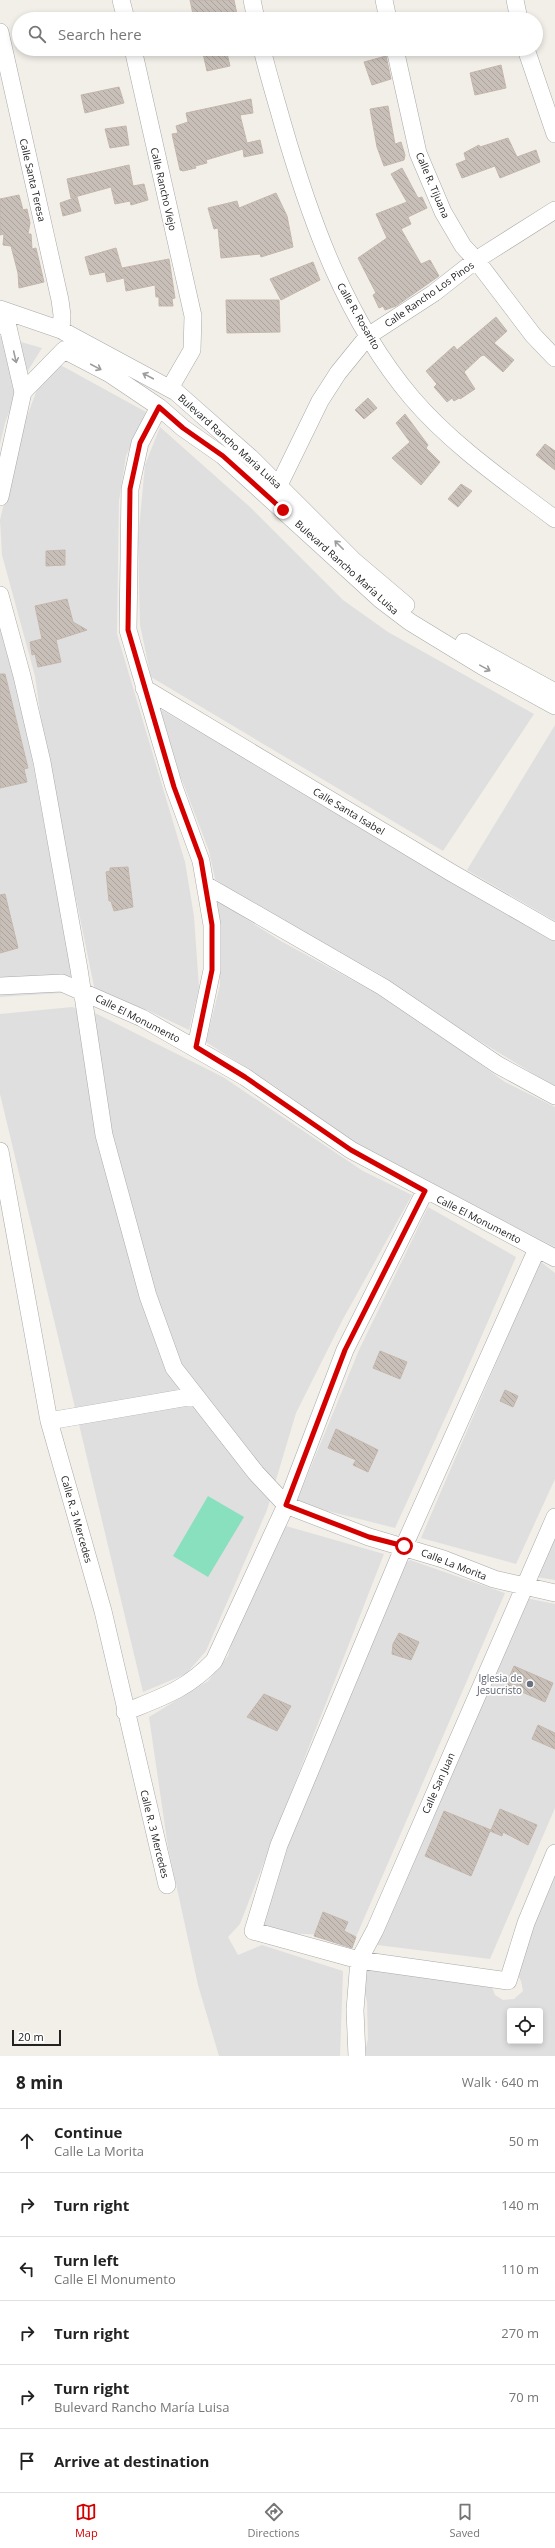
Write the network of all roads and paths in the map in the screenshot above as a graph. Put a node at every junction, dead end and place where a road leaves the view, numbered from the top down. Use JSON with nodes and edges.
{"nodes":[{"id":1,"x":121,"y":0,"type":"edge"},
{"id":2,"x":252,"y":0,"type":"edge"},
{"id":3,"x":384,"y":0,"type":"edge"},
{"id":4,"x":515,"y":0,"type":"edge"},
{"id":5,"x":124,"y":12,"type":"edge"},
{"id":6,"x":255,"y":12,"type":"edge"},
{"id":7,"x":387,"y":12,"type":"edge"},
{"id":8,"x":518,"y":12,"type":"edge"},
{"id":9,"x":0,"y":32,"type":"edge"},
{"id":10,"x":135,"y":56,"type":"edge"},
{"id":11,"x":264,"y":56,"type":"edge"},
{"id":12,"x":397,"y":56,"type":"edge"},
{"id":13,"x":528,"y":56,"type":"edge"},
{"id":14,"x":555,"y":134,"type":"edge"},
{"id":15,"x":555,"y":210,"type":"edge"},
{"id":16,"x":476,"y":260,"type":"junction"},
{"id":17,"x":0,"y":308,"type":"edge"},
{"id":18,"x":0,"y":325,"type":"edge"},
{"id":19,"x":61,"y":330,"type":"junction"},
{"id":20,"x":368,"y":336,"type":"junction"},
{"id":21,"x":555,"y":358,"type":"edge"},
{"id":22,"x":170,"y":388,"type":"junction"},
{"id":23,"x":23,"y":392,"type":"junction"},
{"id":24,"x":159,"y":407,"type":"junction"},
{"id":25,"x":279,"y":485,"type":"junction"},
{"id":26,"x":0,"y":497,"type":"edge"},
{"id":27,"x":555,"y":519,"type":"edge"},
{"id":28,"x":0,"y":595,"type":"edge"},
{"id":29,"x":144,"y":688,"type":"junction"},
{"id":30,"x":555,"y":692,"type":"edge"},
{"id":31,"x":555,"y":706,"type":"edge"},
{"id":32,"x":206,"y":885,"type":"junction"},
{"id":33,"x":555,"y":932,"type":"edge"},
{"id":34,"x":0,"y":986,"type":"edge"},
{"id":35,"x":81,"y":989,"type":"junction"},
{"id":36,"x":196,"y":1047,"type":"junction"},
{"id":37,"x":555,"y":1096,"type":"edge"},
{"id":38,"x":0,"y":1151,"type":"edge"},
{"id":39,"x":425,"y":1191,"type":"junction"},
{"id":40,"x":537,"y":1249,"type":"junction"},
{"id":41,"x":555,"y":1258,"type":"edge"},
{"id":42,"x":194,"y":1396,"type":"junction"},
{"id":43,"x":49,"y":1421,"type":"junction"},
{"id":44,"x":286,"y":1505,"type":"junction"},
{"id":45,"x":555,"y":1517,"type":"edge"},
{"id":46,"x":404,"y":1546,"type":"junction"},
{"id":47,"x":525,"y":1587,"type":"junction"},
{"id":48,"x":555,"y":1593,"type":"edge"},
{"id":49,"x":125,"y":1712,"type":"junction"},
{"id":50,"x":555,"y":1853,"type":"edge"},
{"id":51,"x":168,"y":1885,"type":"dead end"},
{"id":52,"x":359,"y":1960,"type":"junction"},
{"id":53,"x":357,"y":2056,"type":"edge"}],
"edges":[{"from":1,"to":5,"type":"street"},
{"from":2,"to":6,"type":"street"},
{"from":3,"to":7,"type":"street"},
{"from":4,"to":8,"type":"street"},
{"from":9,"to":19,"type":"street","name":"Calle Santa Teresa"},
{"from":10,"to":22,"type":"street","name":"Calle Rancho Viejo"},
{"from":11,"to":20,"type":"street","name":"Calle R. Rosarito"},
{"from":12,"to":16,"type":"street","name":"Calle R. Tijuana"},
{"from":13,"to":14,"type":"street"},
{"from":15,"to":16,"type":"street","name":"Calle Rancho Los Pinos"},
{"from":16,"to":20,"type":"street","name":"Calle Rancho Los Pinos"},
{"from":16,"to":21,"type":"street","name":"Calle R. Tijuana"},
{"from":17,"to":19,"type":"street","name":"Bulevard Rancho Maria Luisa"},
{"from":18,"to":23,"type":"street","one_way":true},
{"from":22,"to":19,"type":"street","name":"Bulevard Rancho Maria Luisa","one_way":true},
{"from":20,"to":25,"type":"street","name":"Calle Rancho Los Pinos"},
{"from":20,"to":27,"type":"street","name":"Calle R. Rosarito"},
{"from":22,"to":25,"type":"street","name":"Bulevard Rancho Maria Luisa"},
{"from":23,"to":24,"type":"street","name":"Bulevard Rancho María Luisa","one_way":true},
{"from":23,"to":26,"type":"street"},
{"from":24,"to":29,"type":"street"},
{"from":24,"to":31,"type":"street","name":"Bulevard Rancho María Luisa","one_way":true},
{"from":30,"to":25,"type":"street","name":"Bulevard Rancho Maria Luisa","one_way":true},
{"from":28,"to":35,"type":"street"},
{"from":29,"to":32,"type":"street"},
{"from":29,"to":33,"type":"street","name":"Calle Santa Isabel"},
{"from":32,"to":36,"type":"street"},
{"from":32,"to":37,"type":"street"},
{"from":34,"to":35,"type":"street","name":"Calle El Monumento"},
{"from":35,"to":36,"type":"street","name":"Calle El Monumento"},
{"from":35,"to":42,"type":"street"},
{"from":36,"to":39,"type":"street","name":"Calle El Monumento"},
{"from":38,"to":43,"type":"street","name":"Calle R. 3 Mercedes"},
{"from":39,"to":40,"type":"street","name":"Calle El Monumento"},
{"from":39,"to":44,"type":"street"},
{"from":40,"to":41,"type":"street","name":"Calle El Monumento"},
{"from":40,"to":46,"type":"street"},
{"from":42,"to":43,"type":"street"},
{"from":42,"to":44,"type":"street"},
{"from":43,"to":49,"type":"street","name":"Calle R. 3 Mercedes"},
{"from":44,"to":46,"type":"street","name":"Calle La Morita"},
{"from":44,"to":49,"type":"street"},
{"from":45,"to":47,"type":"street","name":"Calle San Juan"},
{"from":46,"to":47,"type":"street","name":"Calle La Morita"},
{"from":46,"to":52,"type":"street"},
{"from":47,"to":48,"type":"street","name":"Calle La Morita"},
{"from":47,"to":52,"type":"street","name":"Calle San Juan"},
{"from":49,"to":51,"type":"street","name":"Calle R. 3 Mercedes"},
{"from":50,"to":52,"type":"street"},
{"from":52,"to":53,"type":"street","name":"Calle San Juan"}]}
